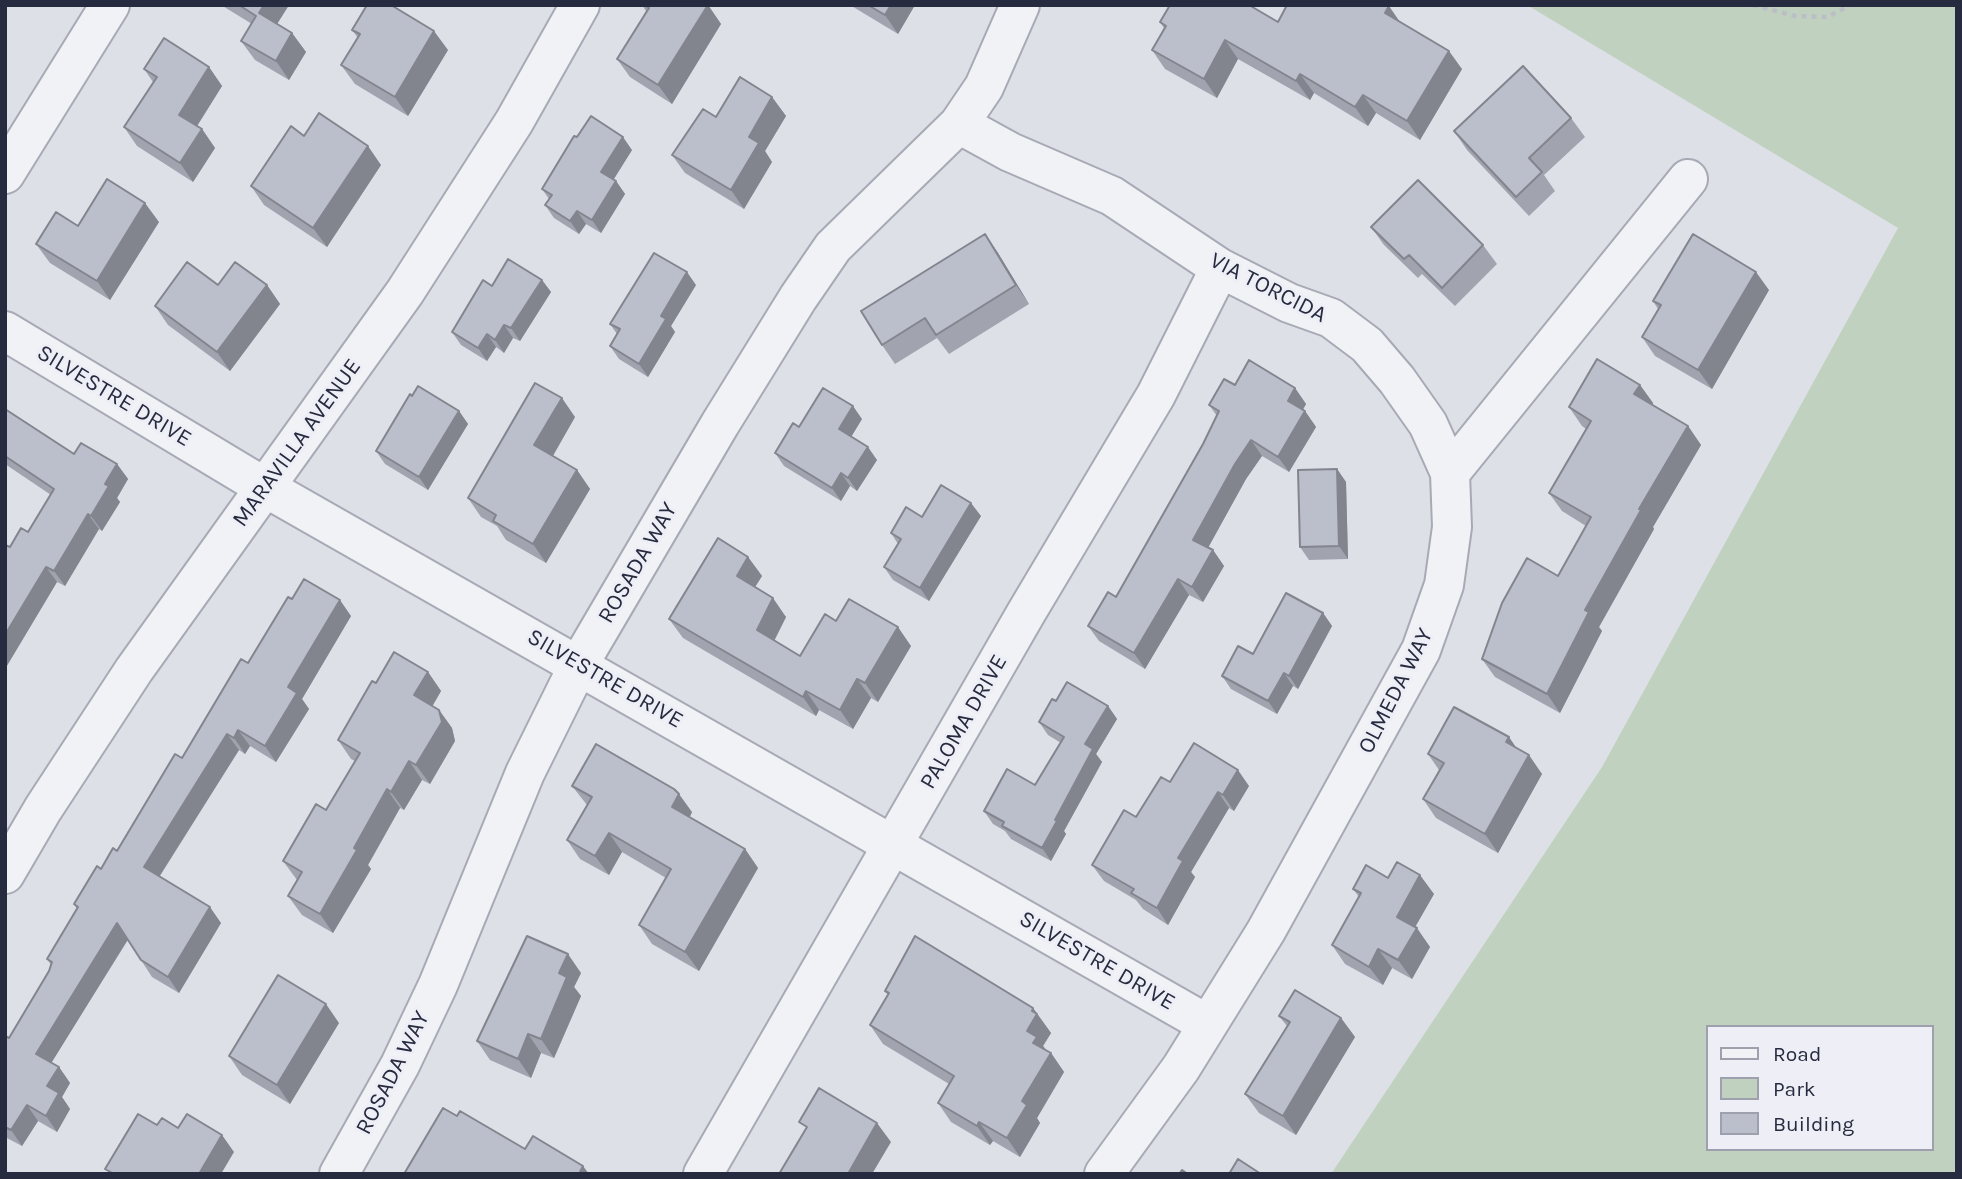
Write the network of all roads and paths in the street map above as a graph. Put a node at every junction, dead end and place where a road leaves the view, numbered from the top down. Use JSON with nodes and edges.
{"nodes":[{"id":1,"x":110,"y":5,"type":"edge"},
{"id":2,"x":580,"y":5,"type":"edge"},
{"id":3,"x":1020,"y":5,"type":"edge"},
{"id":4,"x":1753,"y":5,"type":"edge"},
{"id":5,"x":1851,"y":5,"type":"edge"},
{"id":6,"x":959,"y":124,"type":"junction"},
{"id":7,"x":5,"y":174,"type":"edge"},
{"id":8,"x":1688,"y":179,"type":"dead end"},
{"id":9,"x":1220,"y":268,"type":"junction"},
{"id":10,"x":5,"y":331,"type":"edge"},
{"id":11,"x":1450,"y":473,"type":"junction"},
{"id":12,"x":265,"y":488,"type":"junction"},
{"id":13,"x":579,"y":664,"type":"junction"},
{"id":14,"x":893,"y":845,"type":"junction"},
{"id":15,"x":5,"y":874,"type":"edge"},
{"id":16,"x":1207,"y":1024,"type":"junction"},
{"id":17,"x":339,"y":1174,"type":"edge"},
{"id":18,"x":703,"y":1174,"type":"edge"},
{"id":19,"x":1104,"y":1174,"type":"edge"}],
"edges":[{"from":1,"to":7,"type":"street"},
{"from":2,"to":12,"type":"street","name":"MARAVILLA AVENUE"},
{"from":3,"to":6,"type":"street","name":"ROSADA WAY"},
{"from":4,"to":5,"type":"path"},
{"from":6,"to":9,"type":"street","name":"VIA TORCIDA"},
{"from":6,"to":13,"type":"street","name":"ROSADA WAY"},
{"from":8,"to":11,"type":"street"},
{"from":9,"to":11,"type":"street","name":"VIA TORCIDA"},
{"from":9,"to":14,"type":"street","name":"PALOMA DRIVE"},
{"from":10,"to":12,"type":"street","name":"SILVESTRE DRIVE"},
{"from":11,"to":16,"type":"street","name":"OLMEDA WAY"},
{"from":12,"to":13,"type":"street","name":"SILVESTRE DRIVE"},
{"from":12,"to":15,"type":"street","name":"MARAVILLA AVENUE"},
{"from":13,"to":14,"type":"street","name":"SILVESTRE DRIVE"},
{"from":13,"to":17,"type":"street","name":"ROSADA WAY"},
{"from":14,"to":16,"type":"street","name":"SILVESTRE DRIVE"},
{"from":14,"to":18,"type":"street","name":"PALOMA DRIVE"},
{"from":16,"to":19,"type":"street","name":"OLMEDA WAY"}]}
